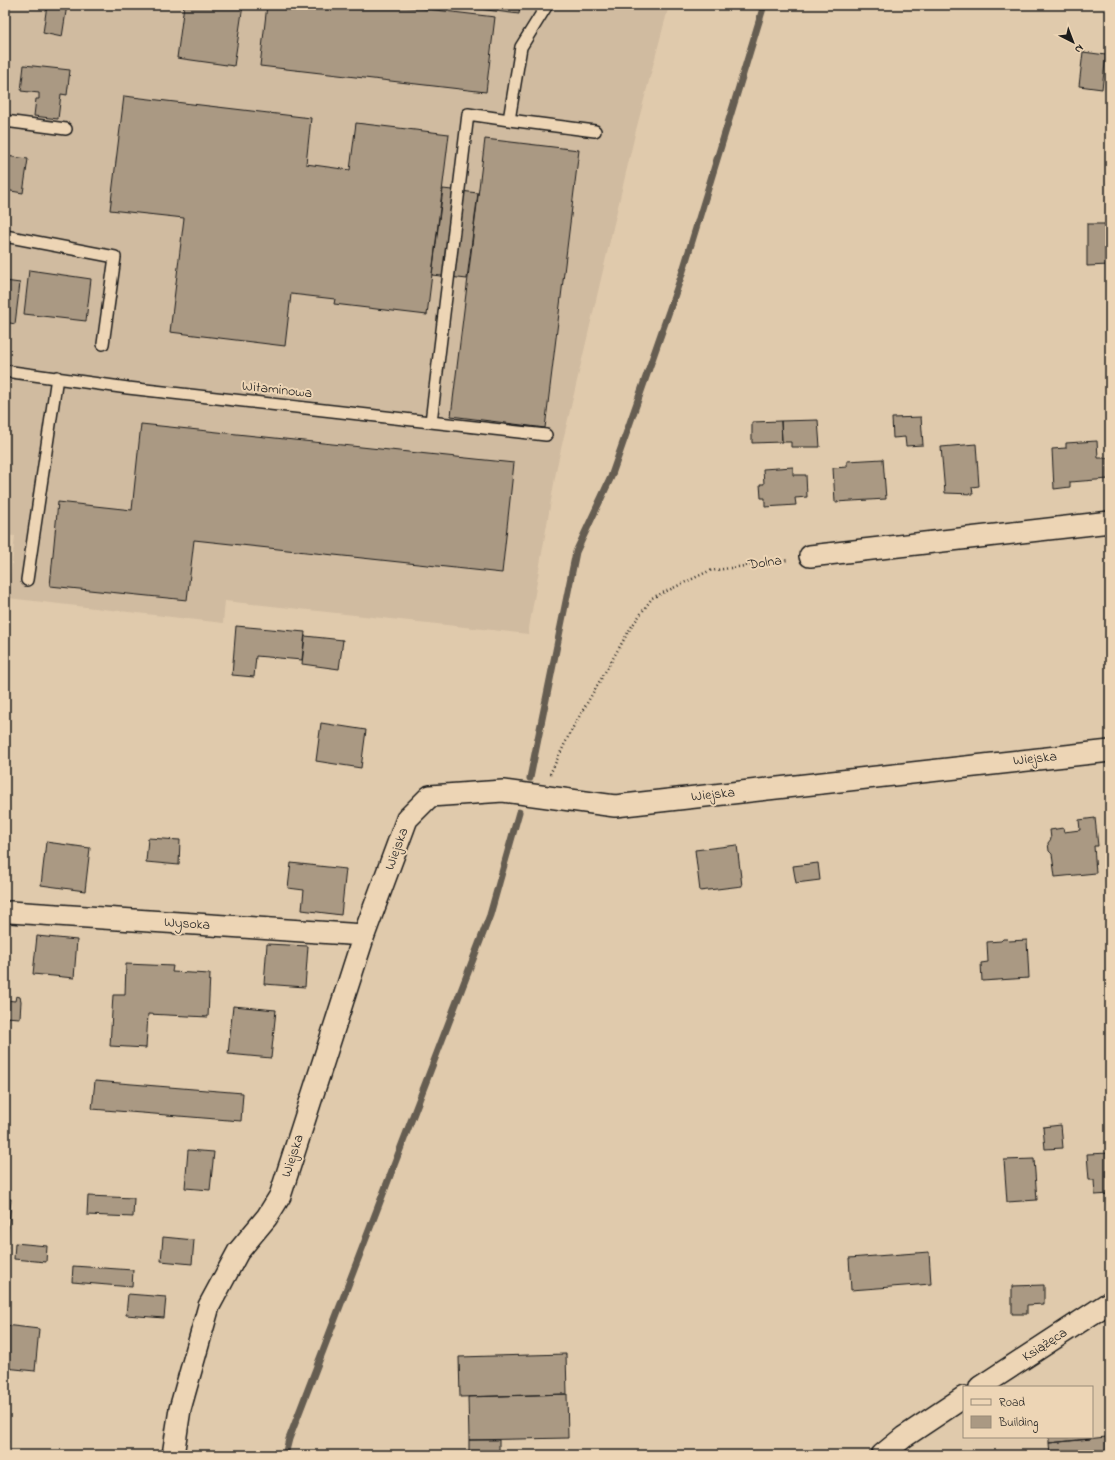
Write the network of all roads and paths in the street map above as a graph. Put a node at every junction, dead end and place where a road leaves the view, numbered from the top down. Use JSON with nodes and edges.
{"nodes":[{"id":1,"x":548,"y":5,"type":"edge"},
{"id":2,"x":509,"y":120,"type":"junction"},
{"id":3,"x":5,"y":121,"type":"edge"},
{"id":4,"x":66,"y":129,"type":"dead end"},
{"id":5,"x":595,"y":131,"type":"dead end"},
{"id":6,"x":5,"y":236,"type":"edge"},
{"id":7,"x":104,"y":344,"type":"dead end"},
{"id":8,"x":5,"y":371,"type":"edge"},
{"id":9,"x":57,"y":377,"type":"junction"},
{"id":10,"x":431,"y":422,"type":"junction"},
{"id":11,"x":546,"y":435,"type":"dead end"},
{"id":12,"x":1110,"y":522,"type":"edge"},
{"id":13,"x":810,"y":556,"type":"joint"},
{"id":14,"x":27,"y":580,"type":"dead end"},
{"id":15,"x":1110,"y":751,"type":"edge"},
{"id":16,"x":544,"y":796,"type":"junction"},
{"id":17,"x":10,"y":912,"type":"dead end"},
{"id":18,"x":364,"y":935,"type":"junction"},
{"id":19,"x":1110,"y":1302,"type":"edge"},
{"id":20,"x":982,"y":1386,"type":"edge"},
{"id":21,"x":963,"y":1399,"type":"edge"},
{"id":22,"x":173,"y":1455,"type":"edge"},
{"id":23,"x":882,"y":1455,"type":"edge"}],
"edges":[{"from":1,"to":2,"type":"lane"},
{"from":2,"to":5,"type":"lane"},
{"from":2,"to":10,"type":"lane"},
{"from":3,"to":4,"type":"lane"},
{"from":6,"to":7,"type":"lane"},
{"from":8,"to":9,"type":"lane","name":"Witaminowa"},
{"from":9,"to":10,"type":"lane","name":"Witaminowa"},
{"from":9,"to":14,"type":"lane"},
{"from":10,"to":11,"type":"lane","name":"Witaminowa"},
{"from":12,"to":13,"type":"street"},
{"from":13,"to":16,"type":"path","name":"Dolna"},
{"from":15,"to":16,"type":"street","name":"Wiejska"},
{"from":16,"to":18,"type":"street","name":"Wiejska"},
{"from":17,"to":18,"type":"street","name":"Wysoka"},
{"from":18,"to":22,"type":"street","name":"Wiejska"},
{"from":19,"to":20,"type":"street","name":"Książęca"},
{"from":21,"to":23,"type":"street"}]}
